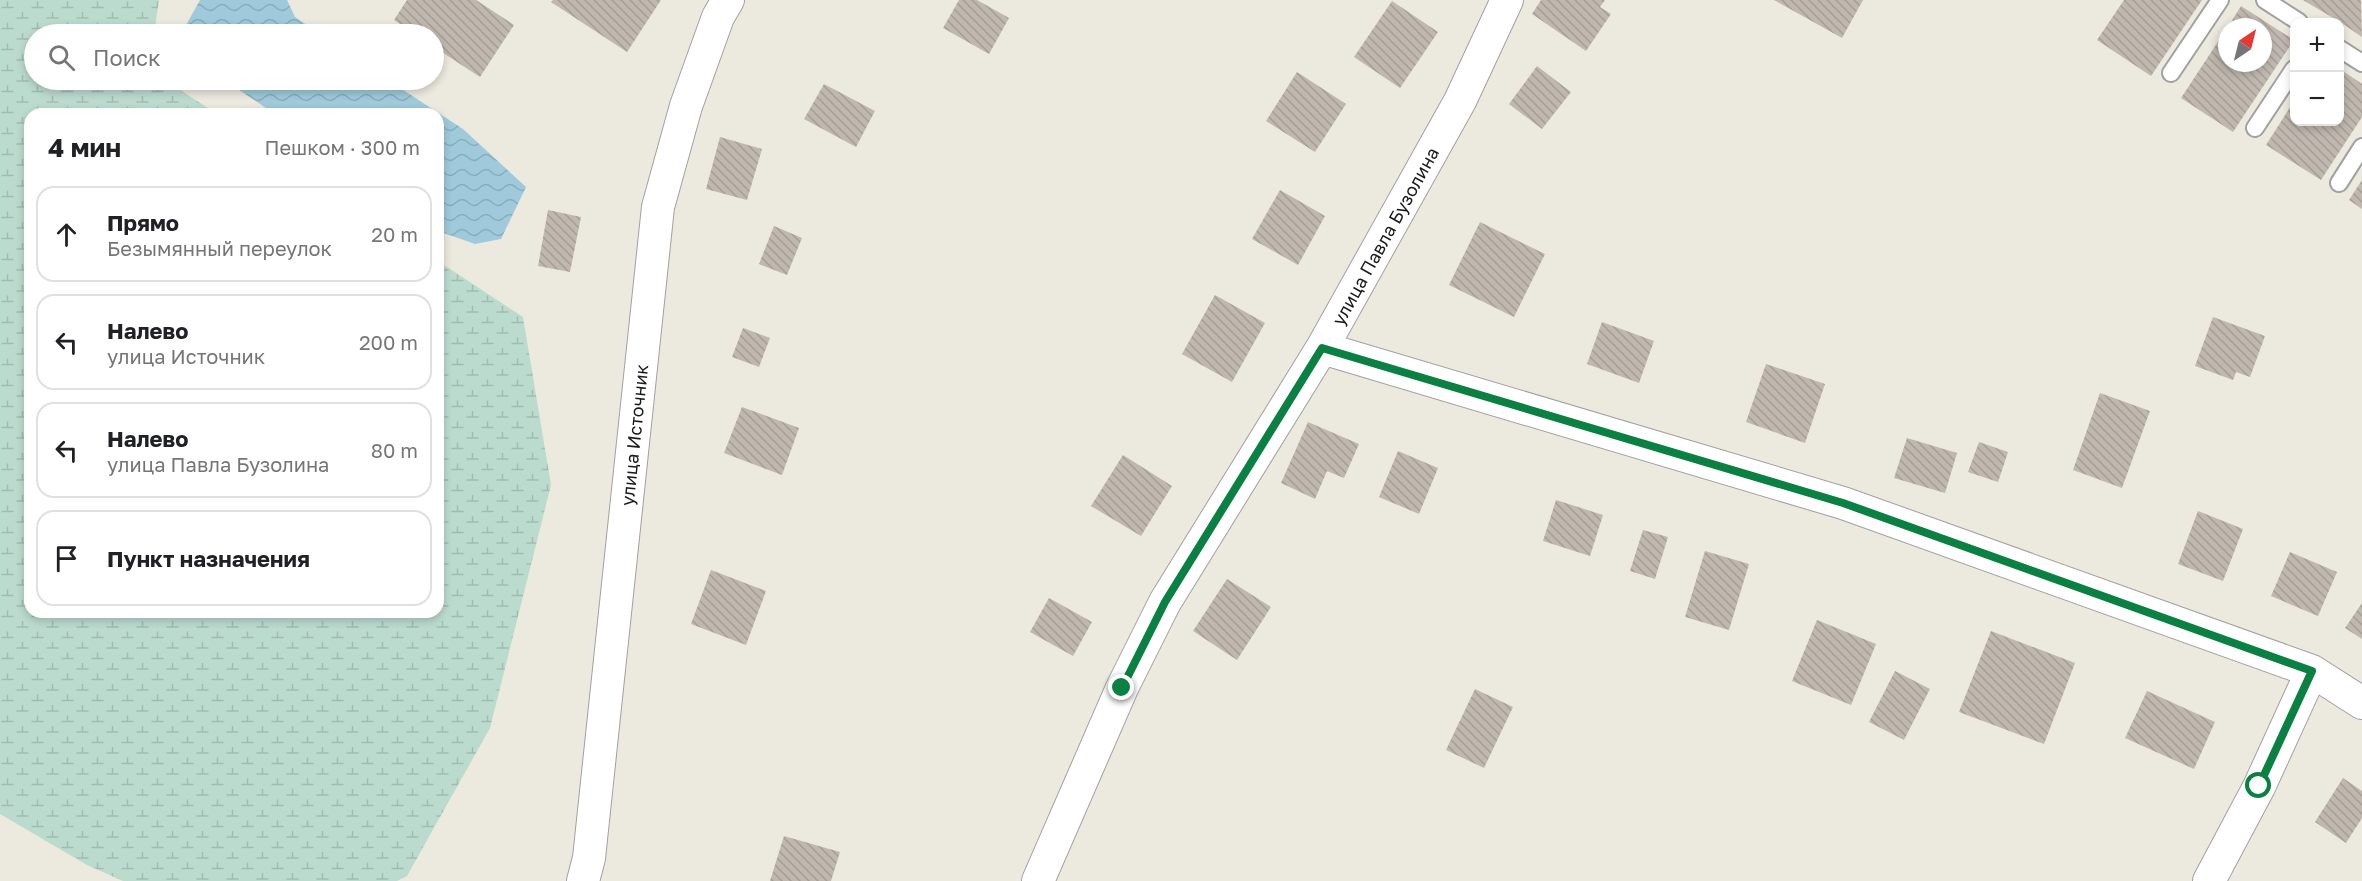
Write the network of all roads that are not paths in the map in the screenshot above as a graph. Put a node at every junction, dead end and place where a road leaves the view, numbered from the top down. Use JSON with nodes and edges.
{"nodes":[{"id":1,"x":728,"y":0,"type":"edge"},
{"id":2,"x":1507,"y":0,"type":"edge"},
{"id":3,"x":2220,"y":0,"type":"edge"},
{"id":4,"x":2265,"y":0,"type":"edge"},
{"id":5,"x":2294,"y":18,"type":"edge"},
{"id":6,"x":2344,"y":52,"type":"edge"},
{"id":7,"x":2362,"y":63,"type":"edge"},
{"id":8,"x":2293,"y":72,"type":"edge"},
{"id":9,"x":2171,"y":73,"type":"dead end"},
{"id":10,"x":2255,"y":128,"type":"dead end"},
{"id":11,"x":2362,"y":147,"type":"edge"},
{"id":12,"x":2338,"y":183,"type":"dead end"},
{"id":13,"x":1322,"y":348,"type":"junction"},
{"id":14,"x":2312,"y":671,"type":"junction"},
{"id":15,"x":2362,"y":703,"type":"edge"},
{"id":16,"x":583,"y":881,"type":"edge"},
{"id":17,"x":1038,"y":881,"type":"edge"},
{"id":18,"x":2209,"y":881,"type":"edge"}],
"edges":[{"from":1,"to":16,"type":"street","name":"улица Источник"},
{"from":2,"to":13,"type":"street","name":"улица Павла Бузолина"},
{"from":3,"to":9,"type":"lane"},
{"from":4,"to":5,"type":"lane"},
{"from":6,"to":7,"type":"lane"},
{"from":8,"to":10,"type":"lane"},
{"from":11,"to":12,"type":"lane"},
{"from":13,"to":14,"type":"street"},
{"from":13,"to":17,"type":"street","name":"улица Павла Бузолина"},
{"from":14,"to":15,"type":"street"},
{"from":14,"to":18,"type":"street"}]}
